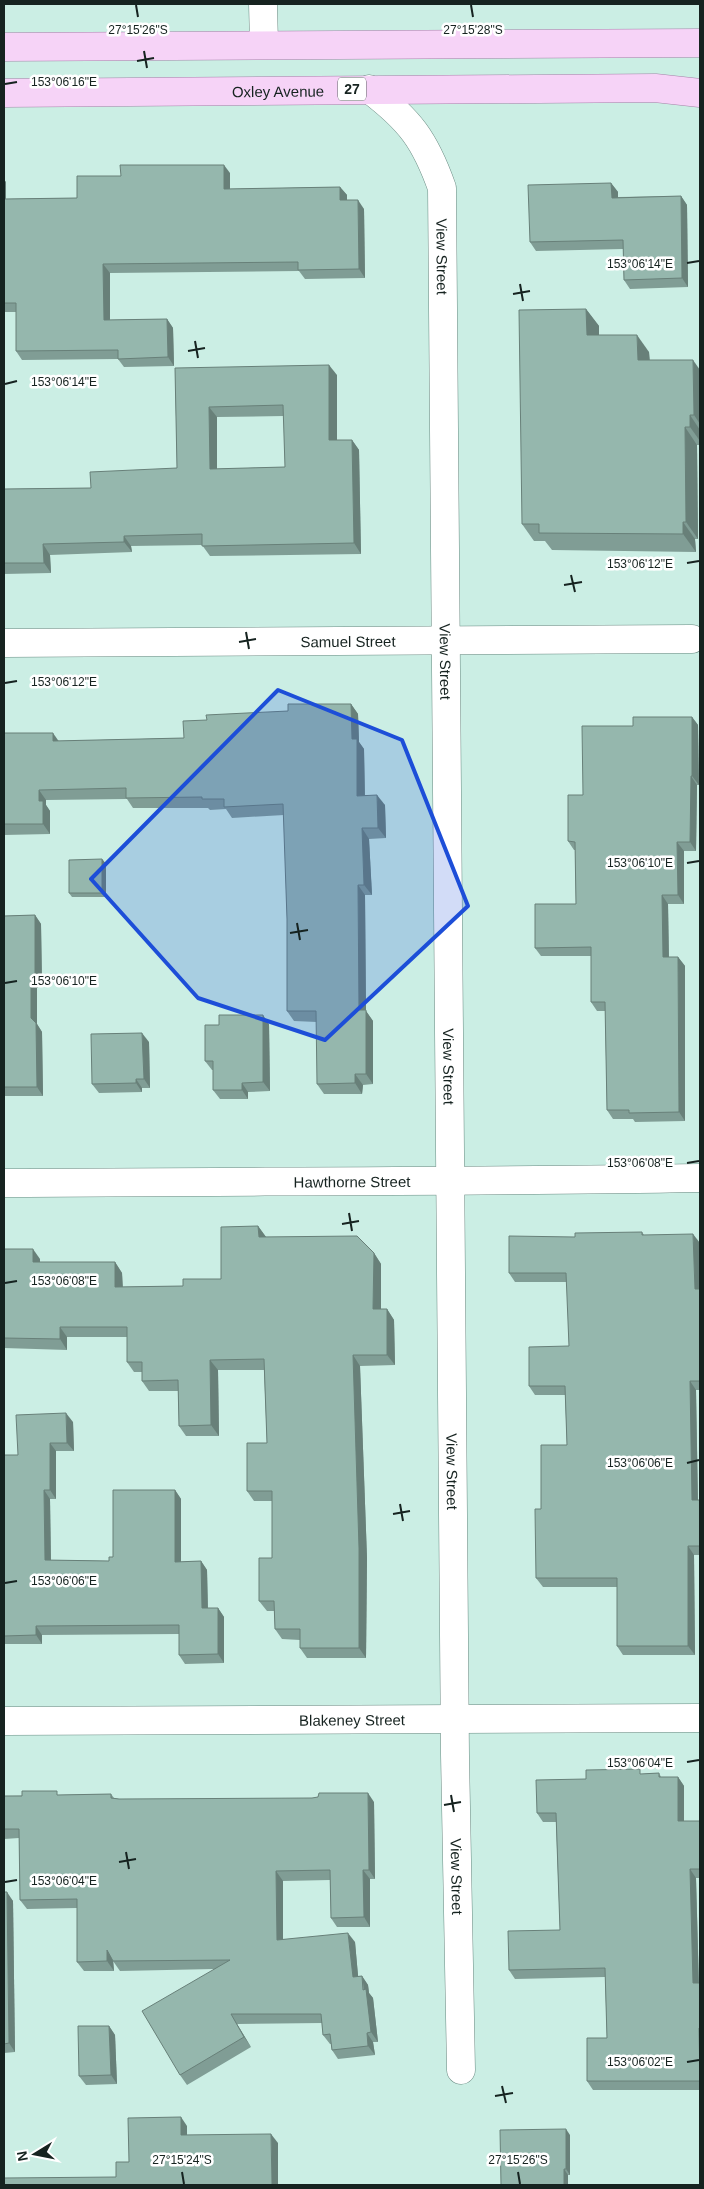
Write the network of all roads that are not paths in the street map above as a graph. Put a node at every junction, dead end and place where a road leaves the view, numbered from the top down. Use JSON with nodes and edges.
{"nodes":[{"id":1,"x":263,"y":4,"type":"edge"},
{"id":2,"x":264,"y":44,"type":"junction"},
{"id":3,"x":700,"y":44,"type":"edge"},
{"id":4,"x":4,"y":47,"type":"edge"},
{"id":5,"x":370,"y":89,"type":"junction"},
{"id":6,"x":4,"y":93,"type":"edge"},
{"id":7,"x":700,"y":94,"type":"edge"},
{"id":8,"x":692,"y":639,"type":"dead end"},
{"id":9,"x":446,"y":640,"type":"junction"},
{"id":10,"x":4,"y":643,"type":"edge"},
{"id":11,"x":700,"y":1178,"type":"edge"},
{"id":12,"x":452,"y":1182,"type":"junction"},
{"id":13,"x":4,"y":1183,"type":"edge"},
{"id":14,"x":455,"y":1718,"type":"junction"},
{"id":15,"x":700,"y":1718,"type":"edge"},
{"id":16,"x":4,"y":1721,"type":"edge"},
{"id":17,"x":461,"y":2070,"type":"dead end"}],
"edges":[{"from":1,"to":2,"type":"street"},
{"from":2,"to":3,"type":"main road"},
{"from":2,"to":4,"type":"main road"},
{"from":5,"to":6,"type":"main road","name":"Oxley Avenue","number":"27"},
{"from":5,"to":7,"type":"main road","name":"Oxley Avenue","number":"27"},
{"from":5,"to":9,"type":"street","name":"View Street"},
{"from":8,"to":9,"type":"street","name":"Samuel Street"},
{"from":9,"to":10,"type":"street","name":"Samuel Street"},
{"from":9,"to":12,"type":"street","name":"View Street"},
{"from":11,"to":12,"type":"street","name":"Hawthorne Street"},
{"from":12,"to":13,"type":"street","name":"Hawthorne Street"},
{"from":12,"to":14,"type":"street","name":"View Street"},
{"from":14,"to":15,"type":"street","name":"Blakeney Street"},
{"from":14,"to":16,"type":"street","name":"Blakeney Street"},
{"from":14,"to":17,"type":"street","name":"View Street"}]}
